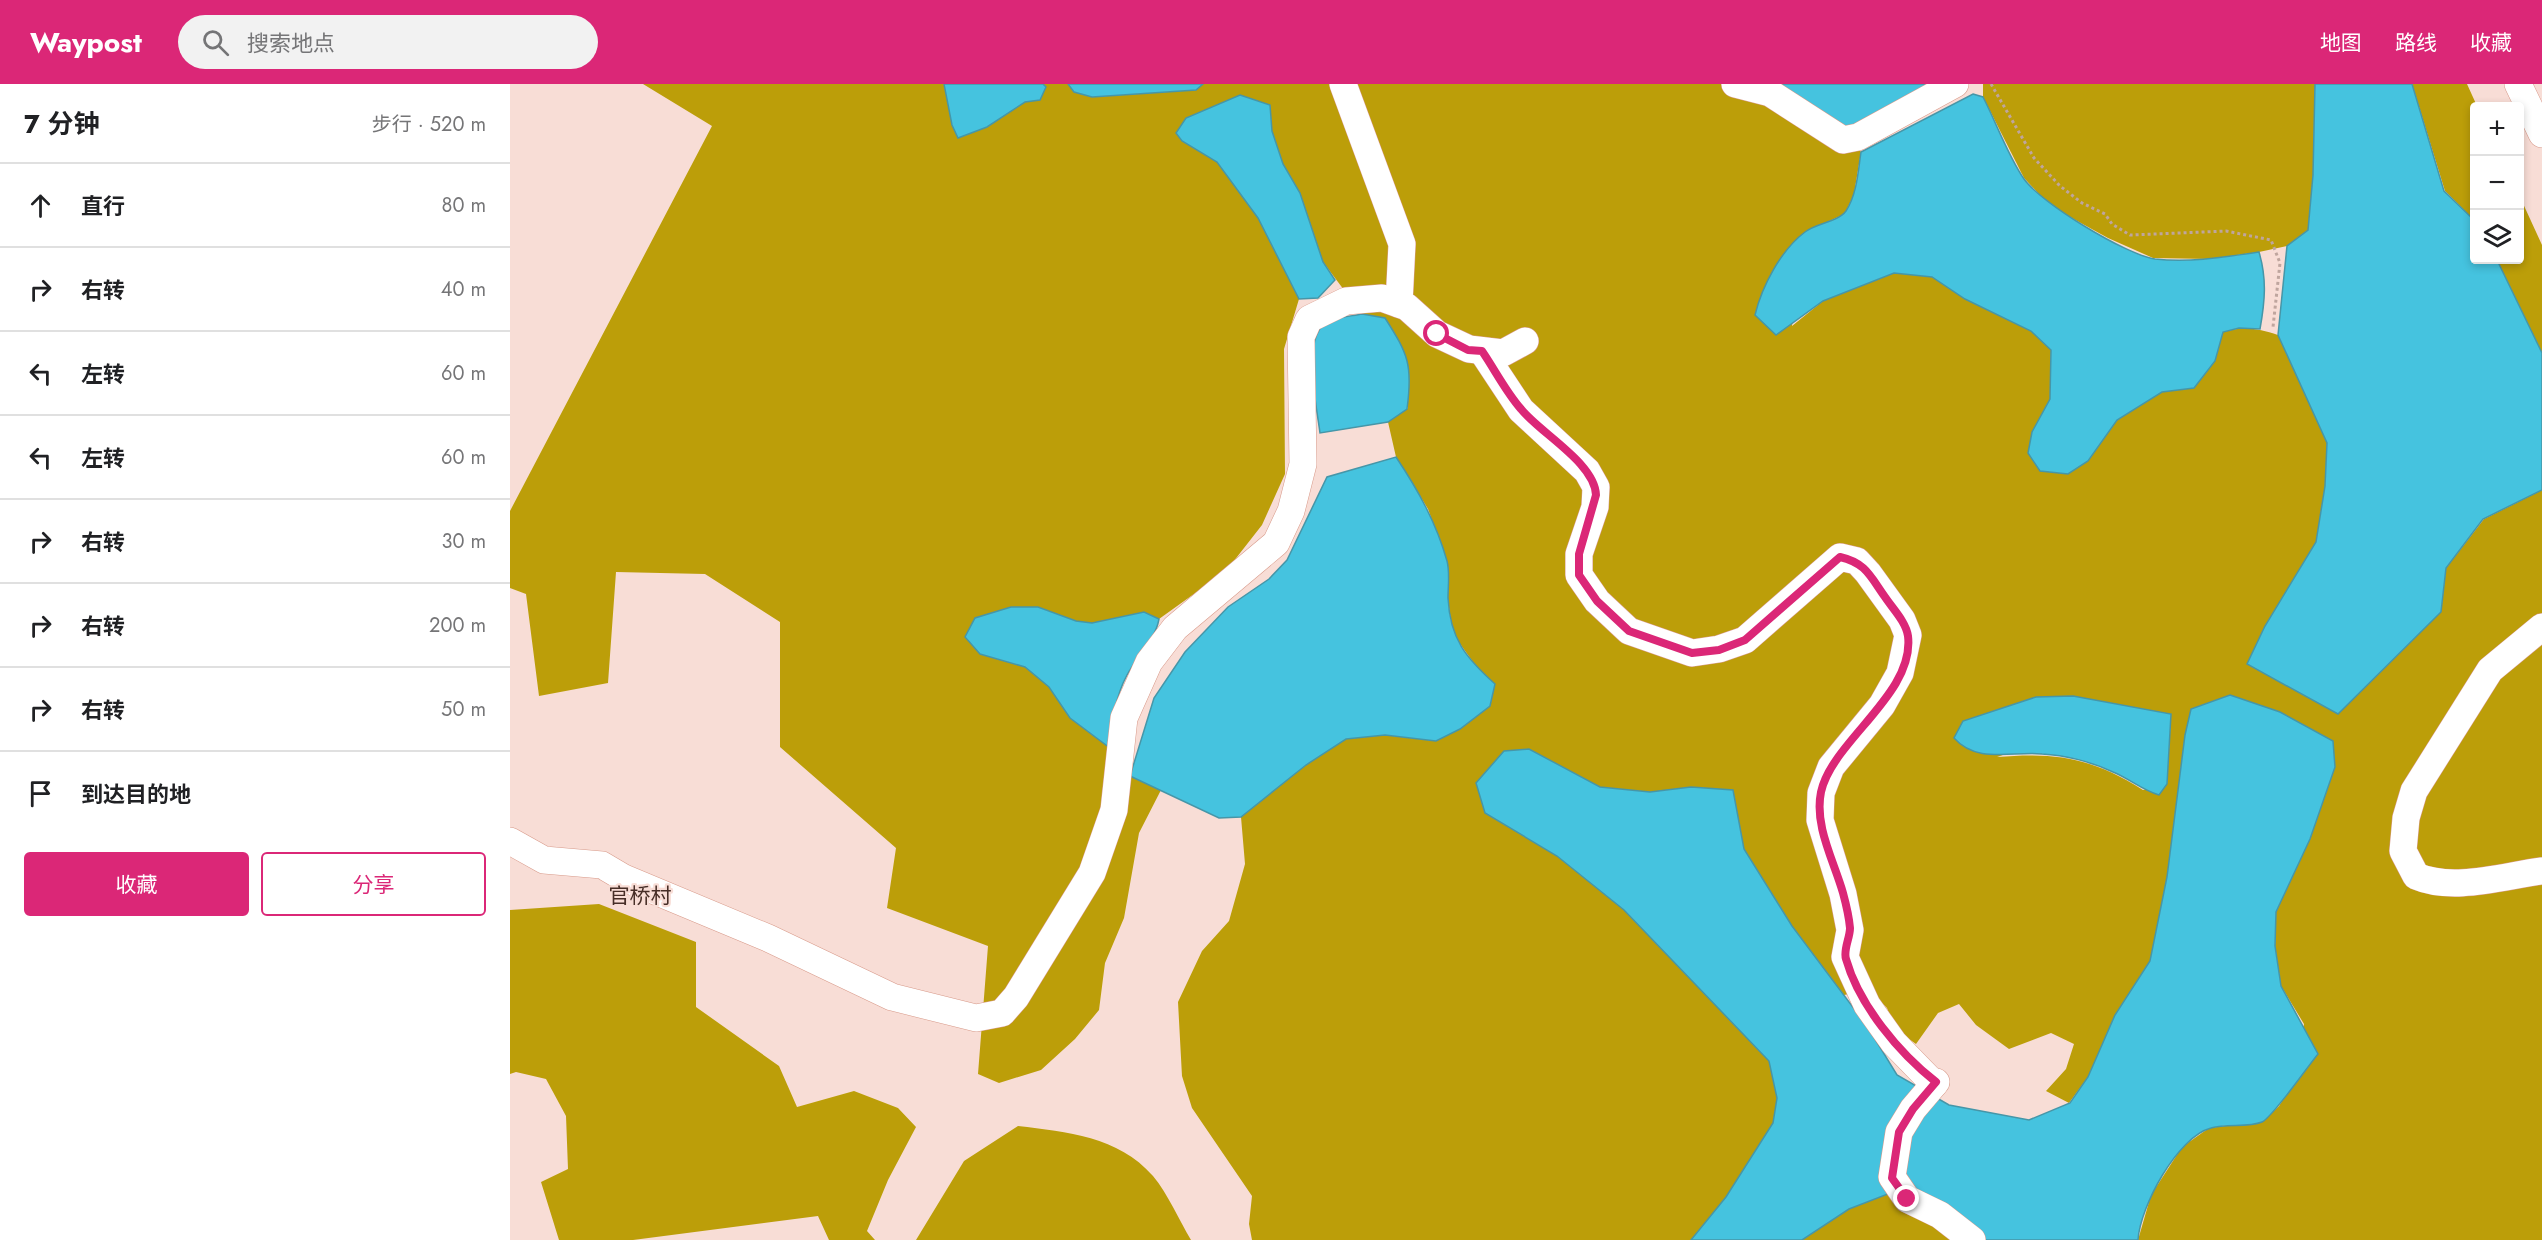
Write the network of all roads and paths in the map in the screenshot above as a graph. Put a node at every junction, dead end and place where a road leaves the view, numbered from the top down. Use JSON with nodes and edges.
{"nodes":[{"id":1,"x":1344,"y":84,"type":"edge"},
{"id":2,"x":1735,"y":84,"type":"edge"},
{"id":3,"x":1955,"y":84,"type":"edge"},
{"id":4,"x":1991,"y":84,"type":"edge"},
{"id":5,"x":2518,"y":84,"type":"edge"},
{"id":6,"x":2542,"y":134,"type":"edge"},
{"id":7,"x":1399,"y":304,"type":"junction"},
{"id":8,"x":2274,"y":327,"type":"dead end"},
{"id":9,"x":1525,"y":340,"type":"dead end"},
{"id":10,"x":1482,"y":351,"type":"junction"},
{"id":11,"x":2542,"y":627,"type":"edge"},
{"id":12,"x":510,"y":841,"type":"edge"},
{"id":13,"x":2542,"y":871,"type":"edge"},
{"id":14,"x":1972,"y":1240,"type":"edge"}],
"edges":[{"from":1,"to":7,"type":"street"},
{"from":2,"to":3,"type":"street"},
{"from":4,"to":8,"type":"path"},
{"from":5,"to":6,"type":"street"},
{"from":7,"to":10,"type":"street"},
{"from":7,"to":12,"type":"street"},
{"from":9,"to":10,"type":"street"},
{"from":10,"to":14,"type":"street"},
{"from":11,"to":13,"type":"street"}]}
